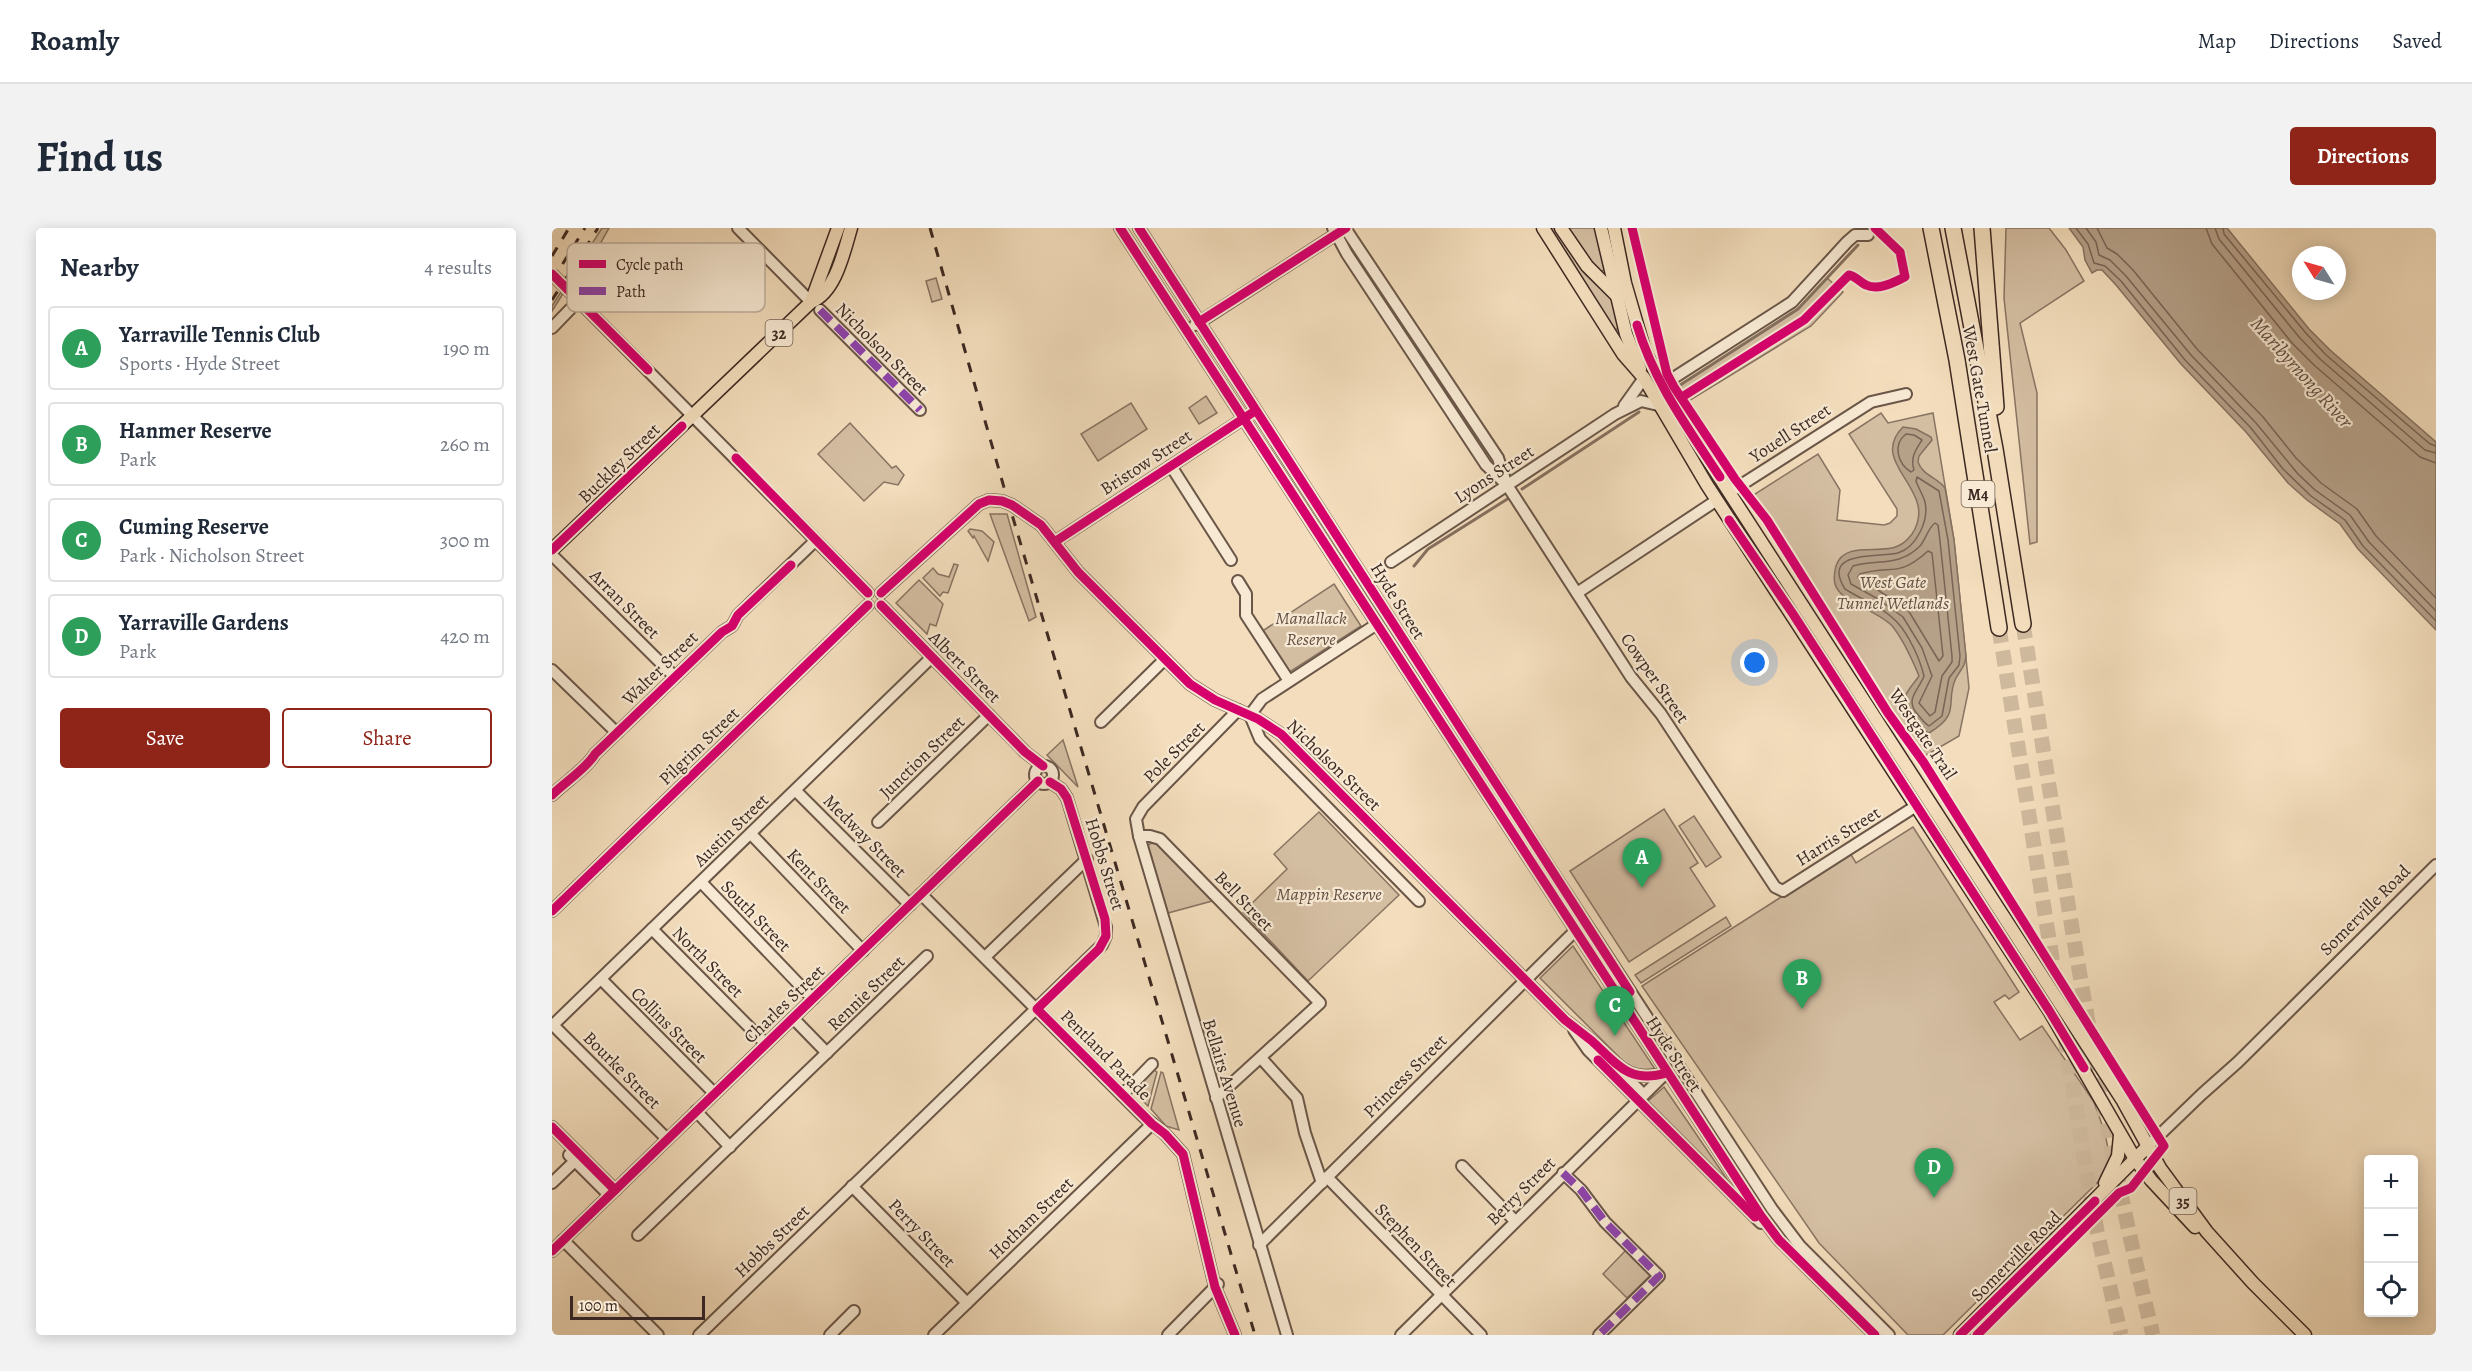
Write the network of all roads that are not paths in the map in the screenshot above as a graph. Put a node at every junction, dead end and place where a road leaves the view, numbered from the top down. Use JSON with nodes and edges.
{"nodes":[{"id":1,"x":738,"y":228,"type":"edge"},
{"id":2,"x":838,"y":228,"type":"edge"},
{"id":3,"x":851,"y":228,"type":"edge"},
{"id":4,"x":1120,"y":228,"type":"edge"},
{"id":5,"x":1139,"y":228,"type":"edge"},
{"id":6,"x":1543,"y":228,"type":"edge"},
{"id":7,"x":1561,"y":228,"type":"edge"},
{"id":8,"x":1601,"y":228,"type":"edge"},
{"id":9,"x":1614,"y":228,"type":"edge"},
{"id":10,"x":1920,"y":228,"type":"edge"},
{"id":11,"x":1931,"y":228,"type":"edge"},
{"id":12,"x":1953,"y":228,"type":"edge"},
{"id":13,"x":1341,"y":229,"type":"edge"},
{"id":14,"x":1983,"y":233,"type":"edge"},
{"id":15,"x":1868,"y":235,"type":"dead end"},
{"id":16,"x":753,"y":243,"type":"edge"},
{"id":17,"x":1931,"y":250,"type":"junction"},
{"id":18,"x":765,"y":255,"type":"edge"},
{"id":19,"x":552,"y":274,"type":"edge"},
{"id":20,"x":567,"y":289,"type":"edge"},
{"id":21,"x":1617,"y":296,"type":"junction"},
{"id":22,"x":816,"y":306,"type":"junction"},
{"id":23,"x":567,"y":312,"type":"edge"},
{"id":24,"x":591,"y":312,"type":"edge"},
{"id":25,"x":1199,"y":322,"type":"junction"},
{"id":26,"x":1637,"y":325,"type":"junction"},
{"id":27,"x":552,"y":328,"type":"edge"},
{"id":28,"x":1187,"y":330,"type":"junction"},
{"id":29,"x":1644,"y":378,"type":"junction"},
{"id":30,"x":1661,"y":386,"type":"junction"},
{"id":31,"x":1906,"y":394,"type":"dead end"},
{"id":32,"x":1658,"y":405,"type":"junction"},
{"id":33,"x":920,"y":410,"type":"dead end"},
{"id":34,"x":1255,"y":411,"type":"junction"},
{"id":35,"x":1615,"y":414,"type":"junction"},
{"id":36,"x":693,"y":415,"type":"junction"},
{"id":37,"x":1244,"y":418,"type":"junction"},
{"id":38,"x":1995,"y":449,"type":"junction"},
{"id":39,"x":1171,"y":466,"type":"junction"},
{"id":40,"x":1507,"y":485,"type":"junction"},
{"id":41,"x":1730,"y":492,"type":"junction"},
{"id":42,"x":1717,"y":500,"type":"junction"},
{"id":43,"x":815,"y":541,"type":"junction"},
{"id":44,"x":1056,"y":541,"type":"junction"},
{"id":45,"x":552,"y":550,"type":"edge"},
{"id":46,"x":552,"y":555,"type":"edge"},
{"id":47,"x":1231,"y":560,"type":"dead end"},
{"id":48,"x":1391,"y":562,"type":"dead end"},
{"id":49,"x":1364,"y":578,"type":"junction"},
{"id":50,"x":1238,"y":581,"type":"dead end"},
{"id":51,"x":1352,"y":585,"type":"junction"},
{"id":52,"x":881,"y":593,"type":"junction"},
{"id":53,"x":1577,"y":593,"type":"junction"},
{"id":54,"x":868,"y":599,"type":"junction"},
{"id":55,"x":881,"y":605,"type":"junction"},
{"id":56,"x":1377,"y":624,"type":"junction"},
{"id":57,"x":2022,"y":624,"type":"tunnel mouth"},
{"id":58,"x":1999,"y":628,"type":"tunnel mouth"},
{"id":59,"x":1827,"y":642,"type":"junction"},
{"id":60,"x":1815,"y":650,"type":"junction"},
{"id":61,"x":932,"y":657,"type":"junction"},
{"id":62,"x":1165,"y":659,"type":"junction"},
{"id":63,"x":552,"y":670,"type":"edge"},
{"id":64,"x":675,"y":677,"type":"junction"},
{"id":65,"x":1289,"y":681,"type":"junction"},
{"id":66,"x":1238,"y":710,"type":"junction"},
{"id":67,"x":989,"y":715,"type":"junction"},
{"id":68,"x":1250,"y":715,"type":"junction"},
{"id":69,"x":1101,"y":722,"type":"dead end"},
{"id":70,"x":617,"y":733,"type":"junction"},
{"id":71,"x":1040,"y":768,"type":"junction"},
{"id":72,"x":1038,"y":781,"type":"junction"},
{"id":73,"x":1050,"y":782,"type":"junction"},
{"id":74,"x":554,"y":789,"type":"edge"},
{"id":75,"x":796,"y":791,"type":"junction"},
{"id":76,"x":1927,"y":798,"type":"junction"},
{"id":77,"x":1916,"y":806,"type":"junction"},
{"id":78,"x":1136,"y":819,"type":"joint"},
{"id":79,"x":878,"y":822,"type":"dead end"},
{"id":80,"x":751,"y":834,"type":"junction"},
{"id":81,"x":1139,"y":836,"type":"junction"},
{"id":82,"x":1087,"y":859,"type":"junction"},
{"id":83,"x":2436,"y":865,"type":"edge"},
{"id":84,"x":701,"y":882,"type":"junction"},
{"id":85,"x":1776,"y":889,"type":"joint"},
{"id":86,"x":921,"y":894,"type":"junction"},
{"id":87,"x":1419,"y":901,"type":"dead end"},
{"id":88,"x":910,"y":905,"type":"junction"},
{"id":89,"x":552,"y":911,"type":"edge"},
{"id":90,"x":1584,"y":920,"type":"junction"},
{"id":91,"x":652,"y":929,"type":"junction"},
{"id":92,"x":1575,"y":931,"type":"junction"},
{"id":93,"x":863,"y":951,"type":"junction"},
{"id":94,"x":927,"y":956,"type":"dead end"},
{"id":95,"x":985,"y":957,"type":"junction"},
{"id":96,"x":601,"y":979,"type":"junction"},
{"id":97,"x":1525,"y":980,"type":"junction"},
{"id":98,"x":813,"y":999,"type":"junction"},
{"id":99,"x":1037,"y":1009,"type":"junction"},
{"id":100,"x":793,"y":1018,"type":"junction"},
{"id":101,"x":1569,"y":1023,"type":"junction"},
{"id":102,"x":553,"y":1026,"type":"edge"},
{"id":103,"x":766,"y":1044,"type":"junction"},
{"id":104,"x":1603,"y":1052,"type":"junction"},
{"id":105,"x":827,"y":1053,"type":"junction"},
{"id":106,"x":1261,"y":1058,"type":"junction"},
{"id":107,"x":1152,"y":1064,"type":"dead end"},
{"id":108,"x":1678,"y":1065,"type":"junction"},
{"id":109,"x":1666,"y":1073,"type":"junction"},
{"id":110,"x":714,"y":1094,"type":"junction"},
{"id":111,"x":1122,"y":1095,"type":"junction"},
{"id":112,"x":1640,"y":1097,"type":"junction"},
{"id":113,"x":1216,"y":1098,"type":"junction"},
{"id":114,"x":696,"y":1111,"type":"junction"},
{"id":115,"x":1152,"y":1125,"type":"junction"},
{"id":116,"x":552,"y":1127,"type":"edge"},
{"id":117,"x":2120,"y":1133,"type":"junction"},
{"id":118,"x":552,"y":1137,"type":"edge"},
{"id":119,"x":667,"y":1139,"type":"junction"},
{"id":120,"x":2148,"y":1146,"type":"junction"},
{"id":121,"x":729,"y":1147,"type":"junction"},
{"id":122,"x":577,"y":1158,"type":"junction"},
{"id":123,"x":2135,"y":1159,"type":"junction"},
{"id":124,"x":1462,"y":1166,"type":"dead end"},
{"id":125,"x":1563,"y":1173,"type":"junction"},
{"id":126,"x":1324,"y":1180,"type":"junction"},
{"id":127,"x":552,"y":1183,"type":"edge"},
{"id":128,"x":852,"y":1186,"type":"junction"},
{"id":129,"x":612,"y":1192,"type":"junction"},
{"id":130,"x":2095,"y":1201,"type":"junction"},
{"id":131,"x":1515,"y":1221,"type":"junction"},
{"id":132,"x":638,"y":1235,"type":"dead end"},
{"id":133,"x":563,"y":1240,"type":"junction"},
{"id":134,"x":1779,"y":1240,"type":"junction"},
{"id":135,"x":1259,"y":1245,"type":"junction"},
{"id":136,"x":552,"y":1251,"type":"edge"},
{"id":137,"x":2224,"y":1253,"type":"junction"},
{"id":138,"x":1218,"y":1284,"type":"junction"},
{"id":139,"x":1441,"y":1294,"type":"junction"},
{"id":140,"x":967,"y":1303,"type":"junction"},
{"id":141,"x":854,"y":1311,"type":"dead end"},
{"id":142,"x":1234,"y":1332,"type":"edge"},
{"id":143,"x":658,"y":1335,"type":"edge"},
{"id":144,"x":699,"y":1335,"type":"edge"},
{"id":145,"x":830,"y":1335,"type":"edge"},
{"id":146,"x":933,"y":1335,"type":"edge"},
{"id":147,"x":1168,"y":1335,"type":"edge"},
{"id":148,"x":1287,"y":1335,"type":"edge"},
{"id":149,"x":1401,"y":1335,"type":"edge"},
{"id":150,"x":1481,"y":1335,"type":"edge"},
{"id":151,"x":1599,"y":1335,"type":"edge"},
{"id":152,"x":1875,"y":1335,"type":"edge"},
{"id":153,"x":1890,"y":1335,"type":"edge"},
{"id":154,"x":1960,"y":1335,"type":"edge"},
{"id":155,"x":2303,"y":1335,"type":"edge"}],
"edges":[{"from":1,"to":16,"type":"street","name":"Nicholson Street"},
{"from":2,"to":22,"type":"main road","name":"Buckley Street","number":"32"},
{"from":3,"to":22,"type":"main road","name":"Buckley Street","number":"32"},
{"from":4,"to":28,"type":"street","name":"Hyde Street"},
{"from":5,"to":25,"type":"street","name":"Hyde Street"},
{"from":6,"to":29,"type":"main road","number":"35"},
{"from":7,"to":21,"type":"main road","number":"35"},
{"from":8,"to":21,"type":"main road"},
{"from":9,"to":26,"type":"main road"},
{"from":10,"to":17,"type":"highway"},
{"from":11,"to":17,"type":"highway","name":"West Gate Tunnel","number":"M4"},
{"from":12,"to":38,"type":"highway","name":"West Gate Tunnel","number":"M4"},
{"from":13,"to":25,"type":"street"},
{"from":13,"to":40,"type":"street","name":"Cowper Street"},
{"from":14,"to":38,"type":"highway"},
{"from":15,"to":30,"type":"street"},
{"from":17,"to":58,"type":"highway","name":"West Gate Tunnel","number":"M4"},
{"from":18,"to":22,"type":"street","name":"Nicholson Street"},
{"from":19,"to":20,"type":"street","bridge":true},
{"from":21,"to":26,"type":"main road","number":"35"},
{"from":21,"to":29,"type":"main road"},
{"from":22,"to":33,"type":"street","name":"Nicholson Street"},
{"from":22,"to":36,"type":"main road","name":"Buckley Street","number":"32"},
{"from":23,"to":27,"type":"street"},
{"from":24,"to":36,"type":"street"},
{"from":25,"to":28,"type":"street"},
{"from":25,"to":34,"type":"street","name":"Hyde Street"},
{"from":26,"to":30,"type":"main road","number":"35"},
{"from":28,"to":37,"type":"street","name":"Hyde Street"},
{"from":29,"to":32,"type":"main road","number":"35"},
{"from":29,"to":35,"type":"street","name":"Lyons Street"},
{"from":30,"to":41,"type":"main road","number":"35"},
{"from":31,"to":41,"type":"street","name":"Youell Street"},
{"from":32,"to":35,"type":"street","name":"Lyons Street"},
{"from":32,"to":42,"type":"main road","number":"35"},
{"from":34,"to":37,"type":"street","name":"Bristow Street"},
{"from":34,"to":49,"type":"street","name":"Hyde Street"},
{"from":35,"to":40,"type":"street","name":"Lyons Street"},
{"from":36,"to":43,"type":"street"},
{"from":36,"to":45,"type":"main road","name":"Buckley Street","number":"32"},
{"from":37,"to":39,"type":"street","name":"Bristow Street"},
{"from":37,"to":51,"type":"street","name":"Hyde Street"},
{"from":38,"to":57,"type":"highway","name":"West Gate Tunnel","number":"M4"},
{"from":39,"to":44,"type":"street","name":"Bristow Street"},
{"from":39,"to":47,"type":"street"},
{"from":40,"to":48,"type":"street","name":"Lyons Street"},
{"from":40,"to":53,"type":"street","name":"Cowper Street"},
{"from":41,"to":42,"type":"main road","name":"Youell Street"},
{"from":41,"to":59,"type":"main road","number":"35"},
{"from":42,"to":53,"type":"street","name":"Youell Street"},
{"from":42,"to":60,"type":"main road","number":"35"},
{"from":43,"to":54,"type":"street"},
{"from":43,"to":64,"type":"street","name":"Walter Street"},
{"from":44,"to":52,"type":"street","name":"Nicholson Street"},
{"from":44,"to":62,"type":"street","name":"Nicholson Street"},
{"from":46,"to":64,"type":"street","name":"Arran Street"},
{"from":49,"to":51,"type":"street"},
{"from":49,"to":90,"type":"street","name":"Hyde Street"},
{"from":50,"to":65,"type":"street"},
{"from":51,"to":56,"type":"street","name":"Hyde Street"},
{"from":52,"to":54,"type":"street"},
{"from":52,"to":55,"type":"street"},
{"from":53,"to":85,"type":"street","name":"Cowper Street"},
{"from":54,"to":55,"type":"street"},
{"from":54,"to":89,"type":"street","name":"Pilgrim Street"},
{"from":55,"to":61,"type":"street","name":"Albert Street"},
{"from":56,"to":65,"type":"street"},
{"from":56,"to":92,"type":"street","name":"Hyde Street"},
{"from":59,"to":60,"type":"main road"},
{"from":59,"to":76,"type":"main road","number":"35"},
{"from":60,"to":77,"type":"main road","number":"35"},
{"from":61,"to":67,"type":"street","name":"Albert Street"},
{"from":61,"to":75,"type":"street","name":"Austin Street"},
{"from":62,"to":66,"type":"street","name":"Nicholson Street"},
{"from":62,"to":69,"type":"street"},
{"from":63,"to":70,"type":"street"},
{"from":64,"to":70,"type":"street","name":"Walter Street"},
{"from":65,"to":68,"type":"street"},
{"from":66,"to":68,"type":"street","name":"Nicholson Street"},
{"from":66,"to":78,"type":"street","name":"Pole Street"},
{"from":67,"to":71,"type":"street","name":"Albert Street"},
{"from":67,"to":79,"type":"street","name":"Junction Street"},
{"from":68,"to":87,"type":"street"},
{"from":68,"to":97,"type":"street","name":"Nicholson Street"},
{"from":70,"to":74,"type":"street","name":"Walter Street"},
{"from":71,"to":72,"type":"street"},
{"from":71,"to":73,"type":"street"},
{"from":72,"to":73,"type":"street"},
{"from":72,"to":86,"type":"street","name":"Charles Street"},
{"from":73,"to":82,"type":"street","name":"Hobbs Street"},
{"from":75,"to":80,"type":"street","name":"Austin Street"},
{"from":75,"to":88,"type":"street","name":"Medway Street"},
{"from":76,"to":77,"type":"main road"},
{"from":76,"to":120,"type":"main road","number":"35"},
{"from":77,"to":85,"type":"street","name":"Harris Street"},
{"from":77,"to":117,"type":"main road","number":"35"},
{"from":78,"to":81,"type":"street","name":"Bellairs Avenue"},
{"from":80,"to":84,"type":"street","name":"Austin Street"},
{"from":80,"to":93,"type":"street","name":"Kent Street"},
{"from":81,"to":106,"type":"street","name":"Bell Street"},
{"from":81,"to":113,"type":"street","name":"Bellairs Avenue"},
{"from":82,"to":95,"type":"street"},
{"from":82,"to":99,"type":"street","name":"Hobbs Street"},
{"from":83,"to":120,"type":"street","name":"Somerville Road"},
{"from":84,"to":91,"type":"street","name":"Austin Street"},
{"from":84,"to":98,"type":"street","name":"South Street"},
{"from":86,"to":88,"type":"street","name":"Charles Street"},
{"from":86,"to":95,"type":"street","name":"Pentland Parade"},
{"from":88,"to":93,"type":"street","name":"Charles Street"},
{"from":90,"to":92,"type":"street","name":"Princess Street"},
{"from":90,"to":108,"type":"street","name":"Hyde Street"},
{"from":91,"to":96,"type":"street","name":"Austin Street"},
{"from":91,"to":103,"type":"street","name":"North Street"},
{"from":92,"to":97,"type":"street","name":"Princess Street"},
{"from":92,"to":109,"type":"street","name":"Hyde Street"},
{"from":93,"to":98,"type":"street","name":"Charles Street"},
{"from":94,"to":105,"type":"street","name":"Rennie Street"},
{"from":95,"to":99,"type":"street","name":"Pentland Parade"},
{"from":96,"to":102,"type":"street","name":"Austin Street"},
{"from":96,"to":110,"type":"street","name":"Collins Street"},
{"from":97,"to":101,"type":"street","name":"Nicholson Street"},
{"from":97,"to":126,"type":"street","name":"Princess Street"},
{"from":98,"to":100,"type":"street","name":"Charles Street"},
{"from":99,"to":111,"type":"street","name":"Pentland Parade"},
{"from":99,"to":128,"type":"street","name":"Hobbs Street"},
{"from":100,"to":103,"type":"street","name":"Charles Street"},
{"from":100,"to":105,"type":"street","name":"Rennie Street"},
{"from":101,"to":104,"type":"street","name":"Nicholson Street"},
{"from":101,"to":112,"type":"street","name":"Nicholson Street"},
{"from":102,"to":119,"type":"street","name":"Bourke Street"},
{"from":103,"to":110,"type":"street","name":"Charles Street"},
{"from":104,"to":109,"type":"street","name":"Nicholson Street"},
{"from":104,"to":112,"type":"street"},
{"from":105,"to":121,"type":"street","name":"Rennie Street"},
{"from":106,"to":113,"type":"street"},
{"from":106,"to":126,"type":"street","name":"Stephen Street"},
{"from":107,"to":111,"type":"street","name":"Pentland Parade"},
{"from":108,"to":109,"type":"street","name":"Berry Street"},
{"from":108,"to":153,"type":"street","name":"Hyde Street"},
{"from":109,"to":112,"type":"street","name":"Berry Street"},
{"from":109,"to":134,"type":"street","name":"Hyde Street"},
{"from":110,"to":114,"type":"street","name":"Charles Street"},
{"from":111,"to":115,"type":"street","name":"Pentland Parade"},
{"from":112,"to":125,"type":"street","name":"Berry Street"},
{"from":112,"to":134,"type":"street","name":"Nicholson Street"},
{"from":113,"to":135,"type":"street","name":"Bellairs Avenue"},
{"from":114,"to":119,"type":"street","name":"Charles Street"},
{"from":114,"to":121,"type":"street"},
{"from":115,"to":138,"type":"street","name":"Pentland Parade"},
{"from":115,"to":140,"type":"street","name":"Hotham Street"},
{"from":116,"to":122,"type":"street"},
{"from":117,"to":123,"type":"main road","number":"35"},
{"from":117,"to":130,"type":"main road"},
{"from":118,"to":122,"type":"street"},
{"from":119,"to":129,"type":"street","name":"Charles Street"},
{"from":120,"to":123,"type":"main road","name":"Somerville Road"},
{"from":120,"to":137,"type":"main road","number":"35"},
{"from":121,"to":132,"type":"street","name":"Rennie Street"},
{"from":122,"to":127,"type":"street"},
{"from":122,"to":129,"type":"street"},
{"from":123,"to":130,"type":"main road","name":"Somerville Road"},
{"from":123,"to":137,"type":"main road","number":"35"},
{"from":124,"to":131,"type":"street"},
{"from":125,"to":131,"type":"street","name":"Berry Street"},
{"from":125,"to":151,"type":"street"},
{"from":126,"to":135,"type":"street","name":"Princess Street"},
{"from":126,"to":139,"type":"street","name":"Stephen Street"},
{"from":128,"to":140,"type":"street","name":"Perry Street"},
{"from":128,"to":144,"type":"street","name":"Hobbs Street"},
{"from":129,"to":133,"type":"street","name":"Charles Street"},
{"from":130,"to":154,"type":"main road","name":"Somerville Road"},
{"from":131,"to":139,"type":"street","name":"Berry Street"},
{"from":133,"to":136,"type":"street","name":"Charles Street"},
{"from":133,"to":143,"type":"street"},
{"from":134,"to":152,"type":"street","name":"Hyde Street"},
{"from":135,"to":148,"type":"street","name":"Bellairs Avenue"},
{"from":137,"to":155,"type":"main road","number":"35"},
{"from":138,"to":142,"type":"street","name":"Pentland Parade"},
{"from":138,"to":147,"type":"street"},
{"from":139,"to":149,"type":"street","name":"Berry Street"},
{"from":139,"to":150,"type":"street","name":"Stephen Street"},
{"from":140,"to":146,"type":"street","name":"Hotham Street"},
{"from":141,"to":145,"type":"street"}]}
